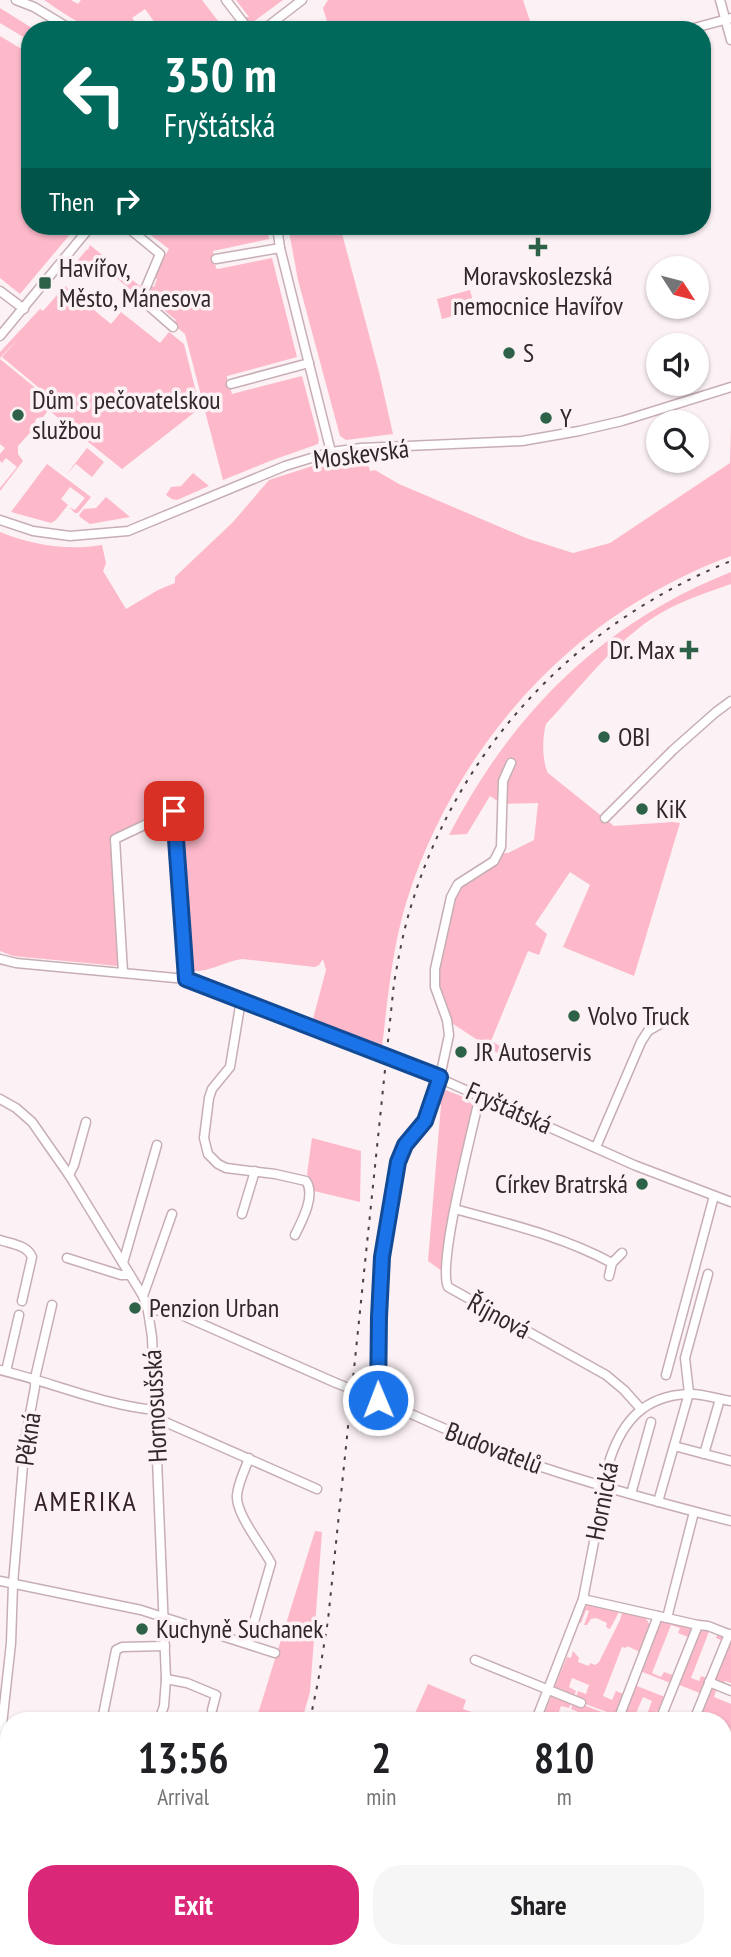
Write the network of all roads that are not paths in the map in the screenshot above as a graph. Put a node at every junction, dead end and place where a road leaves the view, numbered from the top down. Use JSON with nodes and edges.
{"nodes":[{"id":1,"x":16,"y":0,"type":"edge"},
{"id":2,"x":226,"y":0,"type":"edge"},
{"id":3,"x":302,"y":0,"type":"edge"},
{"id":4,"x":720,"y":0,"type":"edge"},
{"id":5,"x":728,"y":19,"type":"edge"},
{"id":6,"x":57,"y":21,"type":"edge"},
{"id":7,"x":242,"y":21,"type":"edge"},
{"id":8,"x":275,"y":21,"type":"edge"},
{"id":9,"x":711,"y":24,"type":"edge"},
{"id":10,"x":731,"y":40,"type":"edge"},
{"id":11,"x":84,"y":235,"type":"edge"},
{"id":12,"x":136,"y":235,"type":"edge"},
{"id":13,"x":278,"y":235,"type":"edge"},
{"id":14,"x":280,"y":248,"type":"junction"},
{"id":15,"x":216,"y":260,"type":"dead end"},
{"id":16,"x":0,"y":291,"type":"edge"},
{"id":17,"x":24,"y":309,"type":"junction"},
{"id":18,"x":173,"y":327,"type":"dead end"},
{"id":19,"x":0,"y":336,"type":"edge"},
{"id":20,"x":309,"y":363,"type":"junction"},
{"id":21,"x":231,"y":384,"type":"dead end"},
{"id":22,"x":731,"y":387,"type":"edge"},
{"id":23,"x":331,"y":452,"type":"junction"},
{"id":24,"x":0,"y":520,"type":"edge"},
{"id":25,"x":731,"y":701,"type":"edge"},
{"id":26,"x":511,"y":763,"type":"dead end"},
{"id":27,"x":605,"y":818,"type":"dead end"},
{"id":28,"x":0,"y":959,"type":"edge"},
{"id":29,"x":123,"y":972,"type":"junction"},
{"id":30,"x":186,"y":979,"type":"junction"},
{"id":31,"x":241,"y":1000,"type":"junction"},
{"id":32,"x":676,"y":1015,"type":"dead end"},
{"id":33,"x":440,"y":1077,"type":"junction"},
{"id":34,"x":480,"y":1095,"type":"junction"},
{"id":35,"x":0,"y":1099,"type":"edge"},
{"id":36,"x":86,"y":1122,"type":"dead end"},
{"id":37,"x":157,"y":1145,"type":"dead end"},
{"id":38,"x":596,"y":1147,"type":"junction"},
{"id":39,"x":256,"y":1171,"type":"junction"},
{"id":40,"x":69,"y":1175,"type":"junction"},
{"id":41,"x":714,"y":1196,"type":"junction"},
{"id":42,"x":731,"y":1202,"type":"edge"},
{"id":43,"x":455,"y":1209,"type":"junction"},
{"id":44,"x":172,"y":1214,"type":"dead end"},
{"id":45,"x":242,"y":1214,"type":"dead end"},
{"id":46,"x":295,"y":1235,"type":"dead end"},
{"id":47,"x":0,"y":1240,"type":"edge"},
{"id":48,"x":622,"y":1253,"type":"dead end"},
{"id":49,"x":66,"y":1258,"type":"dead end"},
{"id":50,"x":123,"y":1263,"type":"junction"},
{"id":51,"x":612,"y":1263,"type":"junction"},
{"id":52,"x":695,"y":1267,"type":"junction"},
{"id":53,"x":130,"y":1275,"type":"junction"},
{"id":54,"x":610,"y":1276,"type":"dead end"},
{"id":55,"x":143,"y":1297,"type":"junction"},
{"id":56,"x":22,"y":1301,"type":"dead end"},
{"id":57,"x":52,"y":1305,"type":"dead end"},
{"id":58,"x":148,"y":1311,"type":"junction"},
{"id":59,"x":19,"y":1315,"type":"dead end"},
{"id":60,"x":3,"y":1370,"type":"edge"},
{"id":61,"x":666,"y":1375,"type":"dead end"},
{"id":62,"x":35,"y":1378,"type":"junction"},
{"id":63,"x":689,"y":1393,"type":"junction"},
{"id":64,"x":374,"y":1399,"type":"junction"},
{"id":65,"x":720,"y":1399,"type":"junction"},
{"id":66,"x":731,"y":1401,"type":"edge"},
{"id":67,"x":640,"y":1409,"type":"junction"},
{"id":68,"x":155,"y":1414,"type":"junction"},
{"id":69,"x":651,"y":1422,"type":"dead end"},
{"id":70,"x":674,"y":1446,"type":"junction"},
{"id":71,"x":704,"y":1454,"type":"junction"},
{"id":72,"x":249,"y":1458,"type":"junction"},
{"id":73,"x":731,"y":1461,"type":"edge"},
{"id":74,"x":604,"y":1486,"type":"junction"},
{"id":75,"x":317,"y":1489,"type":"dead end"},
{"id":76,"x":631,"y":1494,"type":"junction"},
{"id":77,"x":658,"y":1502,"type":"junction"},
{"id":78,"x":694,"y":1512,"type":"junction"},
{"id":79,"x":731,"y":1521,"type":"edge"},
{"id":80,"x":0,"y":1581,"type":"edge"},
{"id":81,"x":13,"y":1584,"type":"junction"},
{"id":82,"x":583,"y":1599,"type":"junction"},
{"id":83,"x":663,"y":1617,"type":"junction"},
{"id":84,"x":163,"y":1618,"type":"junction"},
{"id":85,"x":698,"y":1625,"type":"junction"},
{"id":86,"x":730,"y":1634,"type":"edge"},
{"id":87,"x":248,"y":1643,"type":"junction"},
{"id":88,"x":165,"y":1646,"type":"junction"},
{"id":89,"x":275,"y":1653,"type":"dead end"},
{"id":90,"x":475,"y":1660,"type":"dead end"},
{"id":91,"x":166,"y":1679,"type":"junction"},
{"id":92,"x":709,"y":1682,"type":"junction"},
{"id":93,"x":548,"y":1690,"type":"junction"},
{"id":94,"x":731,"y":1691,"type":"edge"},
{"id":95,"x":581,"y":1703,"type":"dead end"},
{"id":96,"x":212,"y":1710,"type":"dead end"},
{"id":97,"x":3,"y":1712,"type":"edge"},
{"id":98,"x":104,"y":1712,"type":"edge"},
{"id":99,"x":161,"y":1712,"type":"edge"},
{"id":100,"x":539,"y":1712,"type":"edge"},
{"id":101,"x":621,"y":1712,"type":"edge"},
{"id":102,"x":663,"y":1712,"type":"edge"},
{"id":103,"x":697,"y":1712,"type":"edge"}],
"edges":[{"from":1,"to":6,"type":"street"},
{"from":2,"to":7,"type":"street"},
{"from":3,"to":8,"type":"street"},
{"from":4,"to":5,"type":"street"},
{"from":5,"to":9,"type":"street"},
{"from":5,"to":10,"type":"street"},
{"from":11,"to":17,"type":"street"},
{"from":12,"to":18,"type":"street"},
{"from":13,"to":14,"type":"street"},
{"from":14,"to":15,"type":"street"},
{"from":14,"to":20,"type":"street"},
{"from":16,"to":17,"type":"street"},
{"from":17,"to":19,"type":"street"},
{"from":20,"to":21,"type":"street"},
{"from":20,"to":23,"type":"street"},
{"from":22,"to":23,"type":"street","name":"Moskevská"},
{"from":23,"to":24,"type":"street","name":"Moskevská"},
{"from":25,"to":27,"type":"street"},
{"from":26,"to":33,"type":"street"},
{"from":28,"to":29,"type":"street","name":"Fryštátská"},
{"from":29,"to":30,"type":"street","name":"Fryštátská"},
{"from":29,"to":30,"type":"street"},
{"from":30,"to":31,"type":"street","name":"Fryštátská"},
{"from":31,"to":33,"type":"street","name":"Fryštátská","bridge":true},
{"from":31,"to":39,"type":"street"},
{"from":32,"to":38,"type":"street"},
{"from":33,"to":34,"type":"street","name":"Fryštátská"},
{"from":33,"to":64,"type":"street"},
{"from":34,"to":38,"type":"street","name":"Fryštátská"},
{"from":34,"to":43,"type":"street","name":"Říjnová"},
{"from":35,"to":40,"type":"street","name":"Hornosušská"},
{"from":36,"to":40,"type":"street"},
{"from":37,"to":50,"type":"street"},
{"from":38,"to":41,"type":"street","name":"Fryštátská"},
{"from":39,"to":45,"type":"street"},
{"from":39,"to":46,"type":"street"},
{"from":40,"to":50,"type":"street","name":"Hornosušská"},
{"from":41,"to":42,"type":"street","name":"Fryštátská"},
{"from":41,"to":52,"type":"street"},
{"from":43,"to":51,"type":"street"},
{"from":43,"to":67,"type":"street","name":"Říjnová"},
{"from":44,"to":55,"type":"street"},
{"from":47,"to":56,"type":"street"},
{"from":48,"to":51,"type":"street"},
{"from":49,"to":53,"type":"street"},
{"from":50,"to":53,"type":"street","name":"Hornosušská"},
{"from":51,"to":54,"type":"street"},
{"from":52,"to":61,"type":"street"},
{"from":52,"to":63,"type":"street"},
{"from":53,"to":55,"type":"street","name":"Hornosušská"},
{"from":55,"to":58,"type":"street","name":"Hornosušská"},
{"from":57,"to":62,"type":"street","name":"Pěkná"},
{"from":58,"to":64,"type":"street","name":"Budovatelů","bridge":true},
{"from":58,"to":68,"type":"street","name":"Hornosušská"},
{"from":59,"to":60,"type":"street"},
{"from":60,"to":62,"type":"street"},
{"from":62,"to":68,"type":"street"},
{"from":62,"to":81,"type":"street","name":"Pěkná"},
{"from":63,"to":65,"type":"street","name":"Hornická"},
{"from":63,"to":67,"type":"street","name":"Hornická"},
{"from":63,"to":70,"type":"street"},
{"from":64,"to":74,"type":"street","name":"Budovatelů"},
{"from":65,"to":66,"type":"street","name":"Hornická"},
{"from":65,"to":71,"type":"street"},
{"from":67,"to":74,"type":"street","name":"Hornická"},
{"from":68,"to":72,"type":"street"},
{"from":68,"to":84,"type":"street","name":"Hornosušská"},
{"from":69,"to":76,"type":"street"},
{"from":70,"to":71,"type":"street"},
{"from":70,"to":77,"type":"street"},
{"from":71,"to":73,"type":"street"},
{"from":72,"to":75,"type":"street"},
{"from":72,"to":87,"type":"street"},
{"from":74,"to":76,"type":"street","name":"Budovatelů"},
{"from":74,"to":82,"type":"street","name":"Hornická"},
{"from":76,"to":77,"type":"street","name":"Budovatelů"},
{"from":77,"to":78,"type":"street","name":"Budovatelů"},
{"from":78,"to":79,"type":"street","name":"Budovatelů"},
{"from":78,"to":83,"type":"street"},
{"from":80,"to":81,"type":"street"},
{"from":81,"to":84,"type":"street"},
{"from":81,"to":97,"type":"street","name":"Pěkná"},
{"from":82,"to":83,"type":"street"},
{"from":82,"to":93,"type":"street","name":"Hornická"},
{"from":83,"to":85,"type":"street"},
{"from":83,"to":101,"type":"street"},
{"from":84,"to":87,"type":"street"},
{"from":84,"to":88,"type":"street","name":"Hornosušská"},
{"from":85,"to":86,"type":"street"},
{"from":85,"to":102,"type":"street"},
{"from":86,"to":92,"type":"street"},
{"from":87,"to":89,"type":"street"},
{"from":88,"to":91,"type":"street","name":"Hornosušská"},
{"from":88,"to":98,"type":"street"},
{"from":90,"to":93,"type":"street"},
{"from":91,"to":96,"type":"street"},
{"from":91,"to":99,"type":"street","name":"Hornosušská"},
{"from":92,"to":94,"type":"street"},
{"from":92,"to":103,"type":"street"},
{"from":93,"to":95,"type":"street"},
{"from":93,"to":100,"type":"street","name":"Hornická"}]}
